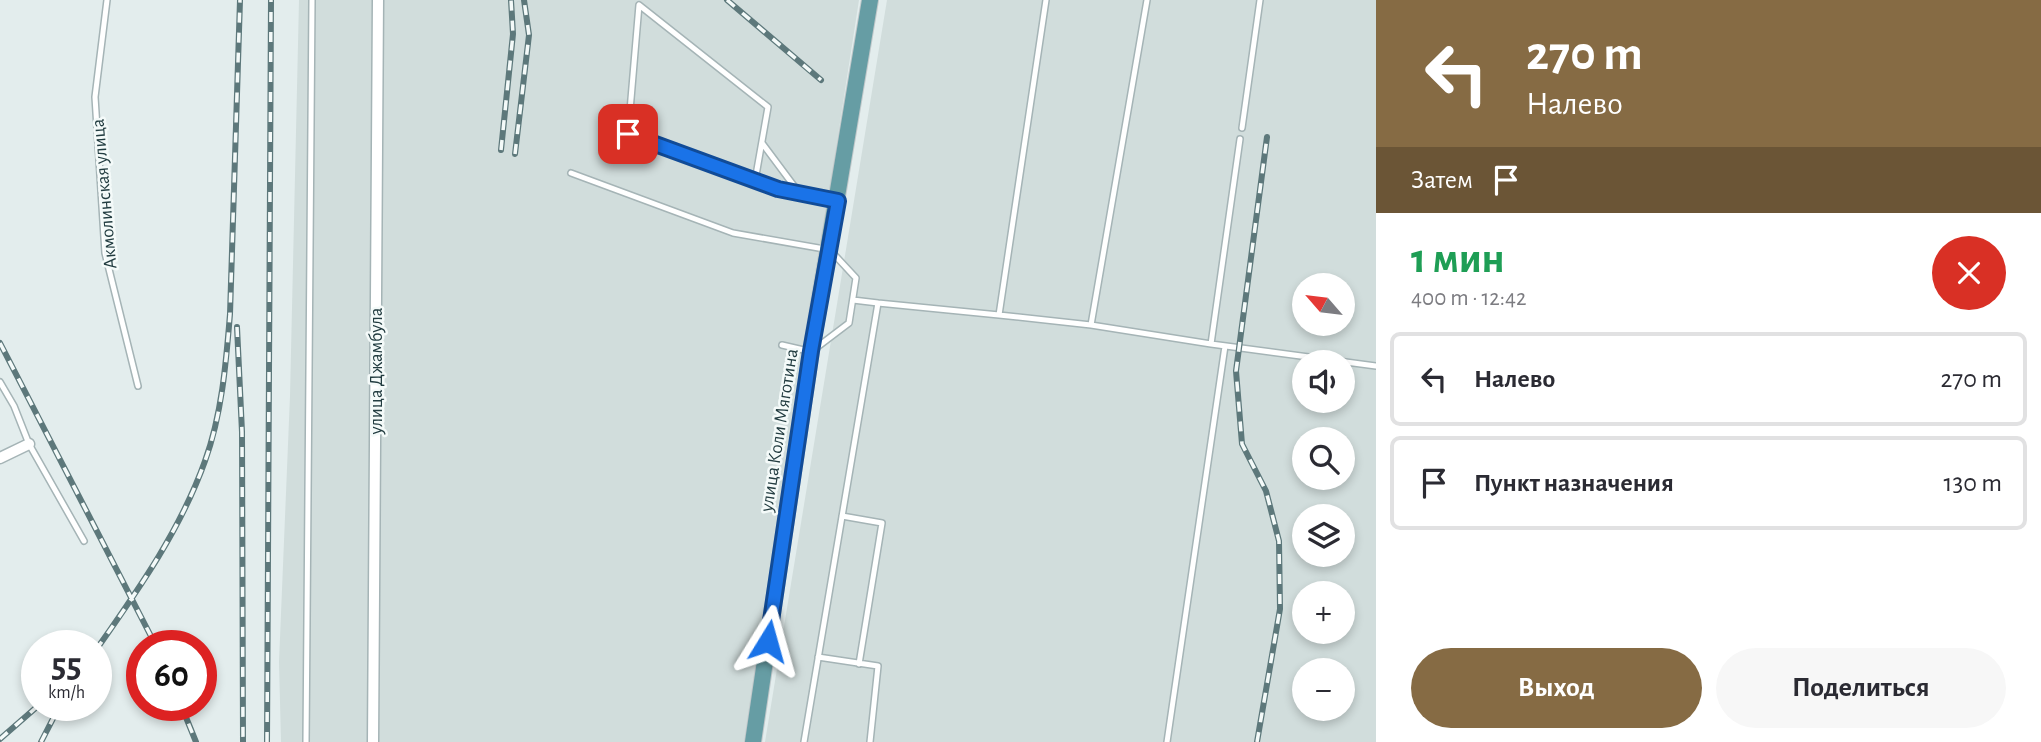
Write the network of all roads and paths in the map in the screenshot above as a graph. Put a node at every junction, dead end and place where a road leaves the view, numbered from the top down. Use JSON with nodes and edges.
{"nodes":[{"id":1,"x":107,"y":0,"type":"edge"},
{"id":2,"x":312,"y":0,"type":"edge"},
{"id":3,"x":378,"y":0,"type":"edge"},
{"id":4,"x":870,"y":0,"type":"edge"},
{"id":5,"x":1046,"y":0,"type":"edge"},
{"id":6,"x":1147,"y":0,"type":"edge"},
{"id":7,"x":1261,"y":0,"type":"edge"},
{"id":8,"x":1242,"y":128,"type":"dead end"},
{"id":9,"x":1240,"y":139,"type":"dead end"},
{"id":10,"x":761,"y":142,"type":"junction"},
{"id":11,"x":571,"y":173,"type":"dead end"},
{"id":12,"x":755,"y":181,"type":"junction"},
{"id":13,"x":800,"y":194,"type":"junction"},
{"id":14,"x":838,"y":201,"type":"junction"},
{"id":15,"x":830,"y":250,"type":"junction"},
{"id":16,"x":853,"y":300,"type":"junction"},
{"id":17,"x":878,"y":303,"type":"junction"},
{"id":18,"x":999,"y":315,"type":"junction"},
{"id":19,"x":1091,"y":325,"type":"junction"},
{"id":20,"x":1211,"y":344,"type":"junction"},
{"id":21,"x":782,"y":345,"type":"dead end"},
{"id":22,"x":1226,"y":346,"type":"junction"},
{"id":23,"x":811,"y":351,"type":"junction"},
{"id":24,"x":1376,"y":366,"type":"edge"},
{"id":25,"x":0,"y":382,"type":"edge"},
{"id":26,"x":138,"y":386,"type":"dead end"},
{"id":27,"x":29,"y":444,"type":"junction"},
{"id":28,"x":0,"y":458,"type":"edge"},
{"id":29,"x":842,"y":516,"type":"junction"},
{"id":30,"x":84,"y":541,"type":"dead end"},
{"id":31,"x":818,"y":657,"type":"junction"},
{"id":32,"x":859,"y":664,"type":"junction"},
{"id":33,"x":306,"y":742,"type":"edge"},
{"id":34,"x":373,"y":742,"type":"edge"},
{"id":35,"x":753,"y":742,"type":"edge"},
{"id":36,"x":804,"y":742,"type":"edge"},
{"id":37,"x":870,"y":742,"type":"edge"},
{"id":38,"x":1167,"y":742,"type":"edge"}],
"edges":[{"from":1,"to":26,"type":"lane","name":"Акмолинская улица"},
{"from":2,"to":33,"type":"lane"},
{"from":3,"to":34,"type":"street","name":"улица Джамбула"},
{"from":4,"to":14,"type":"main road","name":"улица Коли Мяготина"},
{"from":5,"to":18,"type":"lane"},
{"from":6,"to":19,"type":"lane"},
{"from":7,"to":8,"type":"lane"},
{"from":9,"to":20,"type":"lane"},
{"from":10,"to":12,"type":"lane"},
{"from":10,"to":12,"type":"lane"},
{"from":10,"to":13,"type":"lane"},
{"from":11,"to":15,"type":"lane"},
{"from":12,"to":13,"type":"lane"},
{"from":13,"to":14,"type":"lane"},
{"from":14,"to":15,"type":"main road","name":"улица Коли Мяготина"},
{"from":15,"to":16,"type":"lane"},
{"from":15,"to":23,"type":"main road","name":"улица Коли Мяготина"},
{"from":16,"to":17,"type":"lane"},
{"from":16,"to":23,"type":"lane"},
{"from":17,"to":18,"type":"lane"},
{"from":17,"to":29,"type":"lane"},
{"from":18,"to":19,"type":"lane"},
{"from":19,"to":20,"type":"lane"},
{"from":20,"to":22,"type":"lane"},
{"from":21,"to":23,"type":"lane"},
{"from":22,"to":24,"type":"lane"},
{"from":22,"to":38,"type":"lane"},
{"from":23,"to":35,"type":"main road","name":"улица Коли Мяготина"},
{"from":25,"to":27,"type":"lane"},
{"from":27,"to":28,"type":"street"},
{"from":27,"to":30,"type":"lane"},
{"from":29,"to":31,"type":"lane"},
{"from":29,"to":32,"type":"lane"},
{"from":31,"to":32,"type":"lane"},
{"from":31,"to":36,"type":"lane"},
{"from":32,"to":37,"type":"lane"}]}
